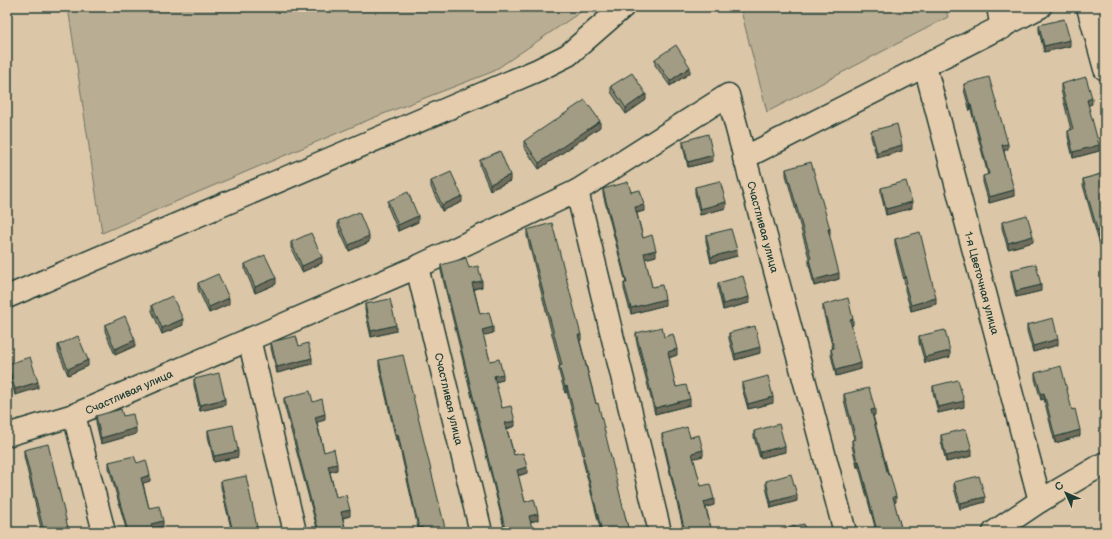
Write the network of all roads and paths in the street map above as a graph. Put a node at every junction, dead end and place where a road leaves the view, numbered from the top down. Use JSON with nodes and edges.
{"nodes":[{"id":1,"x":623,"y":7,"type":"edge"},
{"id":2,"x":1040,"y":7,"type":"edge"},
{"id":3,"x":1088,"y":7,"type":"edge"},
{"id":4,"x":1000,"y":17,"type":"edge"},
{"id":5,"x":925,"y":66,"type":"junction"},
{"id":6,"x":1105,"y":68,"type":"edge"},
{"id":7,"x":744,"y":158,"type":"junction"},
{"id":8,"x":577,"y":191,"type":"junction"},
{"id":9,"x":417,"y":266,"type":"junction"},
{"id":10,"x":7,"y":297,"type":"edge"},
{"id":11,"x":249,"y":339,"type":"junction"},
{"id":12,"x":74,"y":415,"type":"junction"},
{"id":13,"x":7,"y":434,"type":"edge"},
{"id":14,"x":1105,"y":464,"type":"edge"},
{"id":15,"x":1040,"y":501,"type":"junction"},
{"id":16,"x":104,"y":532,"type":"edge"},
{"id":17,"x":295,"y":532,"type":"edge"},
{"id":18,"x":481,"y":532,"type":"edge"},
{"id":19,"x":660,"y":532,"type":"edge"},
{"id":20,"x":844,"y":532,"type":"edge"},
{"id":21,"x":994,"y":532,"type":"edge"}],
"edges":[{"from":1,"to":10,"type":"street"},
{"from":2,"to":4,"type":"street"},
{"from":3,"to":6,"type":"street"},
{"from":4,"to":5,"type":"street"},
{"from":5,"to":7,"type":"street"},
{"from":5,"to":15,"type":"street","name":"1-я Цветочная улица"},
{"from":7,"to":8,"type":"street","name":"Счастливая улица"},
{"from":7,"to":20,"type":"street","name":"Счастливая улица"},
{"from":8,"to":9,"type":"street","name":"Счастливая улица"},
{"from":8,"to":19,"type":"street"},
{"from":9,"to":11,"type":"street","name":"Счастливая улица"},
{"from":9,"to":18,"type":"street","name":"Счастливая улица"},
{"from":11,"to":12,"type":"street","name":"Счастливая улица"},
{"from":11,"to":17,"type":"street"},
{"from":12,"to":13,"type":"street","name":"Счастливая улица"},
{"from":12,"to":16,"type":"street","name":"Счастливая улица"},
{"from":14,"to":15,"type":"street"},
{"from":15,"to":21,"type":"street"}]}
